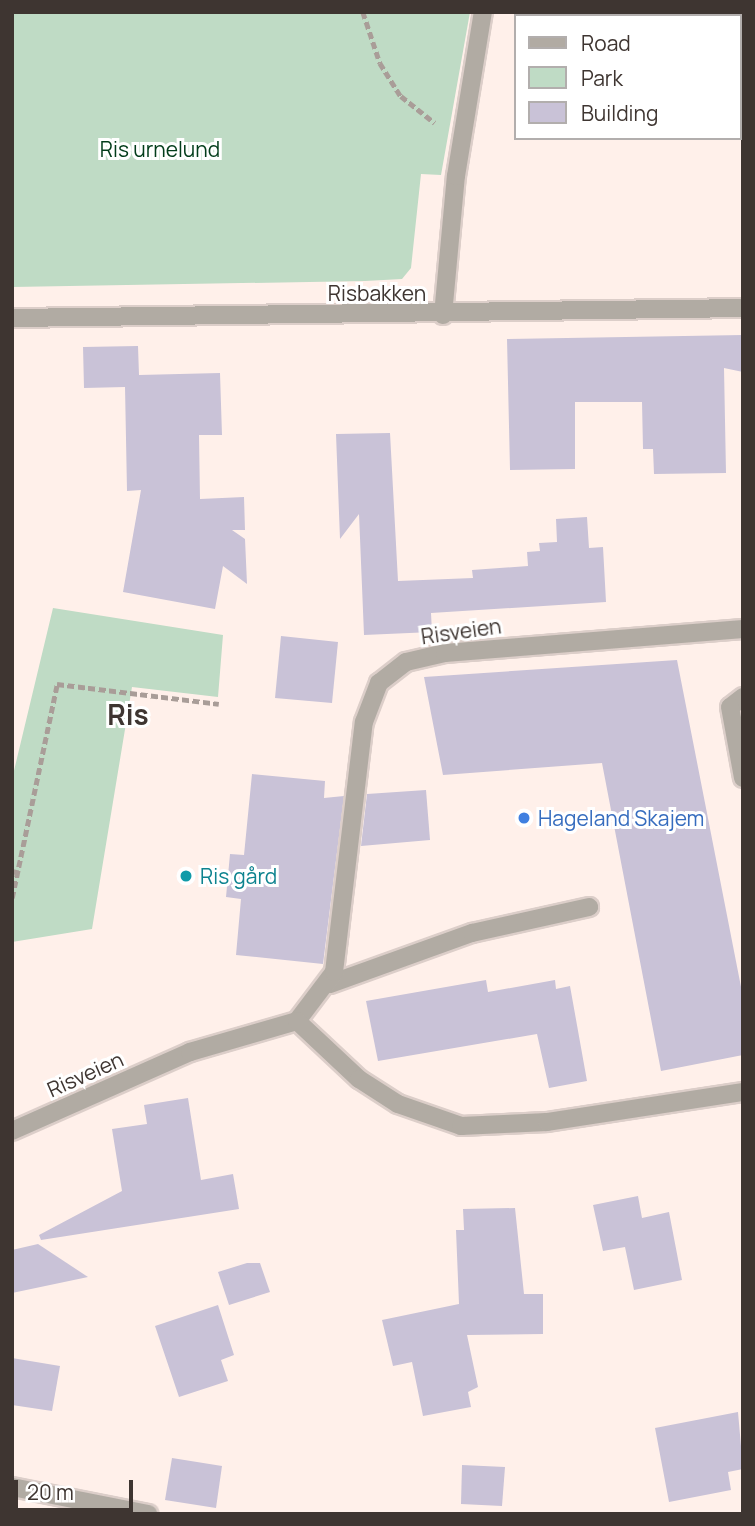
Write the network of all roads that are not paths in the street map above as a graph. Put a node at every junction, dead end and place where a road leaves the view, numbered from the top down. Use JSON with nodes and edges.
{"nodes":[{"id":1,"x":483,"y":12,"type":"edge"},
{"id":2,"x":743,"y":308,"type":"edge"},
{"id":3,"x":443,"y":315,"type":"junction"},
{"id":4,"x":12,"y":318,"type":"edge"},
{"id":5,"x":743,"y":629,"type":"edge"},
{"id":6,"x":743,"y":697,"type":"edge"},
{"id":7,"x":743,"y":778,"type":"edge"},
{"id":8,"x":589,"y":906,"type":"dead end"},
{"id":9,"x":330,"y":984,"type":"junction"},
{"id":10,"x":297,"y":1021,"type":"junction"},
{"id":11,"x":743,"y":1092,"type":"edge"},
{"id":12,"x":12,"y":1131,"type":"edge"},
{"id":13,"x":12,"y":1487,"type":"edge"},
{"id":14,"x":148,"y":1514,"type":"edge"}],
"edges":[{"from":1,"to":3,"type":"street"},
{"from":2,"to":3,"type":"street","name":"Risbakken"},
{"from":3,"to":4,"type":"street","name":"Risbakken"},
{"from":5,"to":9,"type":"street","name":"Risveien"},
{"from":6,"to":7,"type":"street"},
{"from":8,"to":9,"type":"street"},
{"from":9,"to":10,"type":"street"},
{"from":10,"to":11,"type":"street"},
{"from":10,"to":12,"type":"street","name":"Risveien"},
{"from":13,"to":14,"type":"street"}]}
